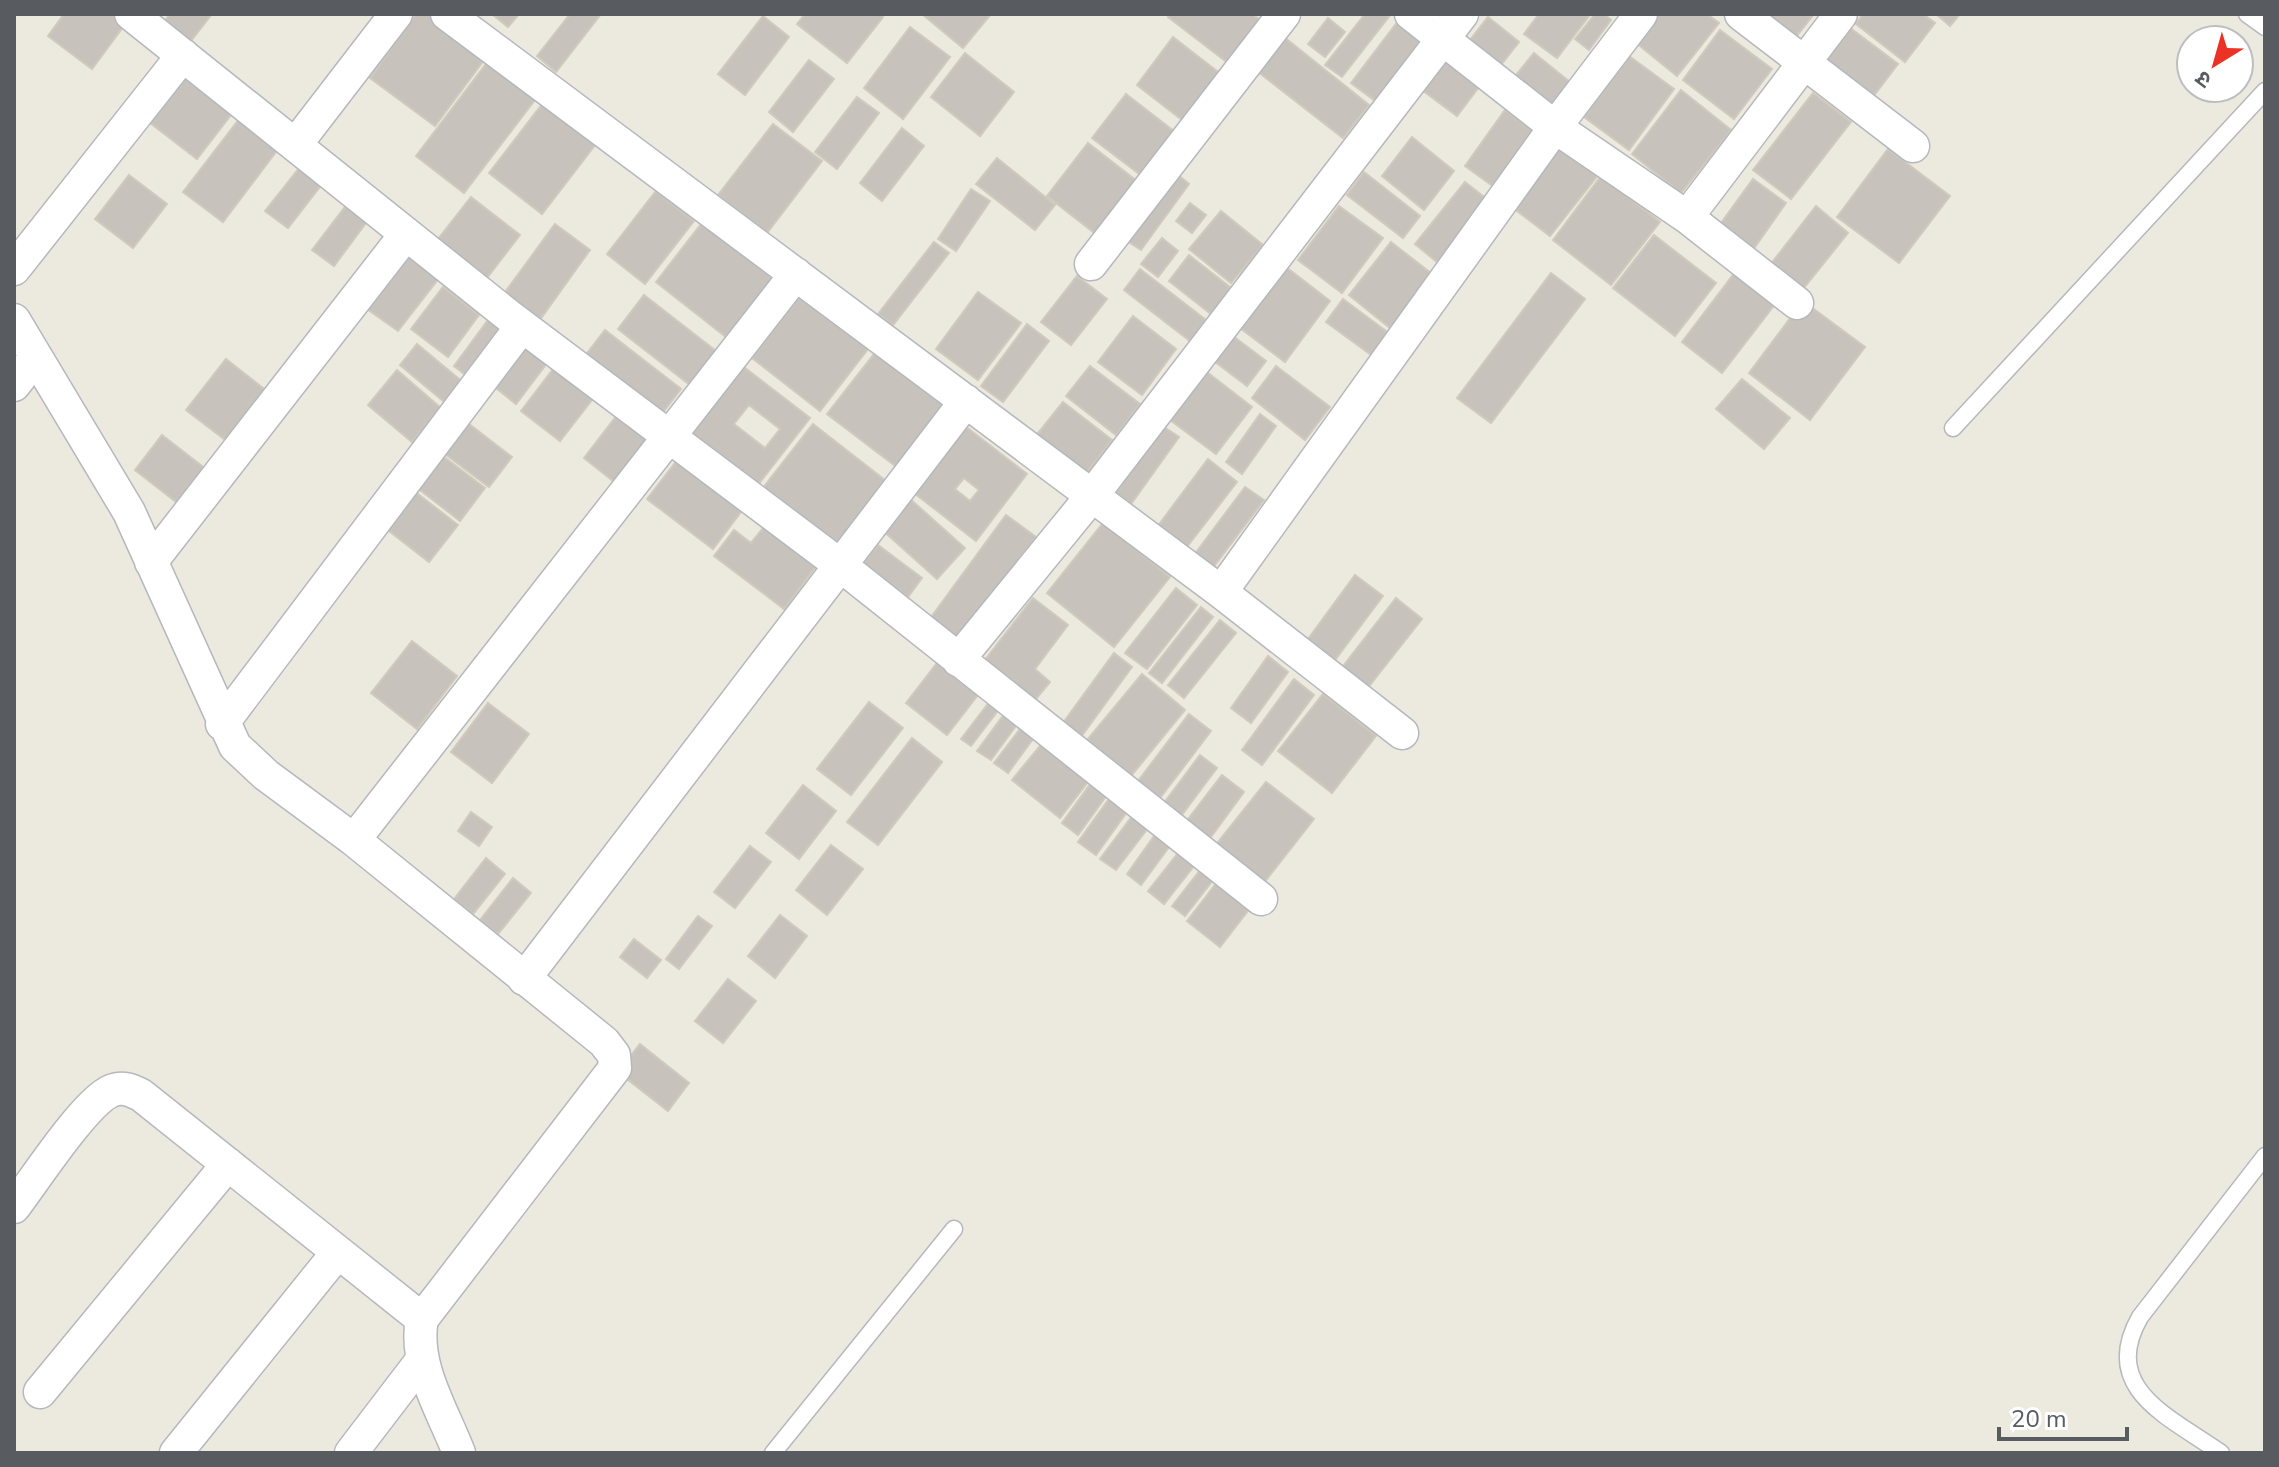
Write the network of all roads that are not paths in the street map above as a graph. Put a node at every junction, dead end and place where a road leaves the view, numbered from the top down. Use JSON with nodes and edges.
{"nodes":[{"id":1,"x":131,"y":14,"type":"edge"},
{"id":2,"x":396,"y":14,"type":"edge"},
{"id":3,"x":447,"y":14,"type":"edge"},
{"id":4,"x":1284,"y":14,"type":"edge"},
{"id":5,"x":1411,"y":14,"type":"edge"},
{"id":6,"x":1462,"y":14,"type":"edge"},
{"id":7,"x":1641,"y":14,"type":"edge"},
{"id":8,"x":1741,"y":14,"type":"edge"},
{"id":9,"x":1841,"y":14,"type":"edge"},
{"id":10,"x":2247,"y":14,"type":"edge"},
{"id":11,"x":2265,"y":27,"type":"edge"},
{"id":12,"x":1442,"y":40,"type":"junction"},
{"id":13,"x":183,"y":55,"type":"junction"},
{"id":14,"x":1805,"y":63,"type":"junction"},
{"id":15,"x":2265,"y":91,"type":"edge"},
{"id":16,"x":1555,"y":127,"type":"junction"},
{"id":17,"x":296,"y":144,"type":"junction"},
{"id":18,"x":1913,"y":146,"type":"dead end"},
{"id":19,"x":1687,"y":217,"type":"junction"},
{"id":20,"x":406,"y":234,"type":"junction"},
{"id":21,"x":1091,"y":264,"type":"dead end"},
{"id":22,"x":14,"y":269,"type":"edge"},
{"id":23,"x":796,"y":274,"type":"junction"},
{"id":24,"x":1797,"y":303,"type":"dead end"},
{"id":25,"x":14,"y":320,"type":"edge"},
{"id":26,"x":522,"y":326,"type":"junction"},
{"id":27,"x":35,"y":358,"type":"junction"},
{"id":28,"x":14,"y":385,"type":"edge"},
{"id":29,"x":966,"y":401,"type":"junction"},
{"id":30,"x":1953,"y":428,"type":"dead end"},
{"id":31,"x":667,"y":438,"type":"junction"},
{"id":32,"x":1091,"y":497,"type":"junction"},
{"id":33,"x":151,"y":562,"type":"junction"},
{"id":34,"x":840,"y":565,"type":"junction"},
{"id":35,"x":1221,"y":592,"type":"junction"},
{"id":36,"x":958,"y":660,"type":"junction"},
{"id":37,"x":222,"y":724,"type":"junction"},
{"id":38,"x":1402,"y":733,"type":"dead end"},
{"id":39,"x":354,"y":840,"type":"junction"},
{"id":40,"x":1261,"y":899,"type":"dead end"},
{"id":41,"x":524,"y":979,"type":"junction"},
{"id":42,"x":2265,"y":1156,"type":"edge"},
{"id":43,"x":228,"y":1164,"type":"junction"},
{"id":44,"x":14,"y":1207,"type":"edge"},
{"id":45,"x":954,"y":1229,"type":"dead end"},
{"id":46,"x":338,"y":1252,"type":"junction"},
{"id":47,"x":422,"y":1319,"type":"junction"},
{"id":48,"x":422,"y":1360,"type":"junction"},
{"id":49,"x":40,"y":1392,"type":"dead end"},
{"id":50,"x":176,"y":1453,"type":"edge"},
{"id":51,"x":351,"y":1453,"type":"edge"},
{"id":52,"x":459,"y":1453,"type":"edge"},
{"id":53,"x":773,"y":1453,"type":"edge"},
{"id":54,"x":2221,"y":1453,"type":"edge"}],
"edges":[{"from":1,"to":13,"type":"street"},
{"from":2,"to":17,"type":"street"},
{"from":3,"to":23,"type":"street"},
{"from":4,"to":21,"type":"street"},
{"from":5,"to":12,"type":"street"},
{"from":6,"to":12,"type":"street"},
{"from":7,"to":16,"type":"street"},
{"from":8,"to":14,"type":"street"},
{"from":9,"to":14,"type":"street"},
{"from":10,"to":11,"type":"lane"},
{"from":12,"to":16,"type":"street"},
{"from":12,"to":32,"type":"street"},
{"from":13,"to":17,"type":"street"},
{"from":13,"to":22,"type":"street"},
{"from":14,"to":18,"type":"street"},
{"from":14,"to":19,"type":"street"},
{"from":15,"to":30,"type":"lane"},
{"from":16,"to":19,"type":"street"},
{"from":16,"to":35,"type":"street"},
{"from":17,"to":20,"type":"street"},
{"from":19,"to":24,"type":"street"},
{"from":20,"to":26,"type":"street"},
{"from":20,"to":33,"type":"street"},
{"from":23,"to":29,"type":"street"},
{"from":23,"to":31,"type":"street"},
{"from":25,"to":27,"type":"street"},
{"from":26,"to":31,"type":"street"},
{"from":26,"to":37,"type":"street"},
{"from":27,"to":28,"type":"street"},
{"from":27,"to":33,"type":"street"},
{"from":29,"to":32,"type":"street"},
{"from":29,"to":34,"type":"street"},
{"from":31,"to":34,"type":"street"},
{"from":31,"to":39,"type":"street"},
{"from":32,"to":35,"type":"street"},
{"from":32,"to":36,"type":"street"},
{"from":33,"to":37,"type":"street"},
{"from":34,"to":36,"type":"street"},
{"from":34,"to":41,"type":"street"},
{"from":35,"to":38,"type":"street"},
{"from":36,"to":40,"type":"street"},
{"from":37,"to":39,"type":"street"},
{"from":39,"to":41,"type":"street"},
{"from":41,"to":47,"type":"street"},
{"from":42,"to":54,"type":"lane"},
{"from":43,"to":44,"type":"street"},
{"from":43,"to":46,"type":"street"},
{"from":43,"to":49,"type":"street"},
{"from":45,"to":53,"type":"lane"},
{"from":46,"to":47,"type":"street"},
{"from":46,"to":50,"type":"street"},
{"from":47,"to":48,"type":"street"},
{"from":48,"to":51,"type":"street"},
{"from":48,"to":52,"type":"street"}]}
